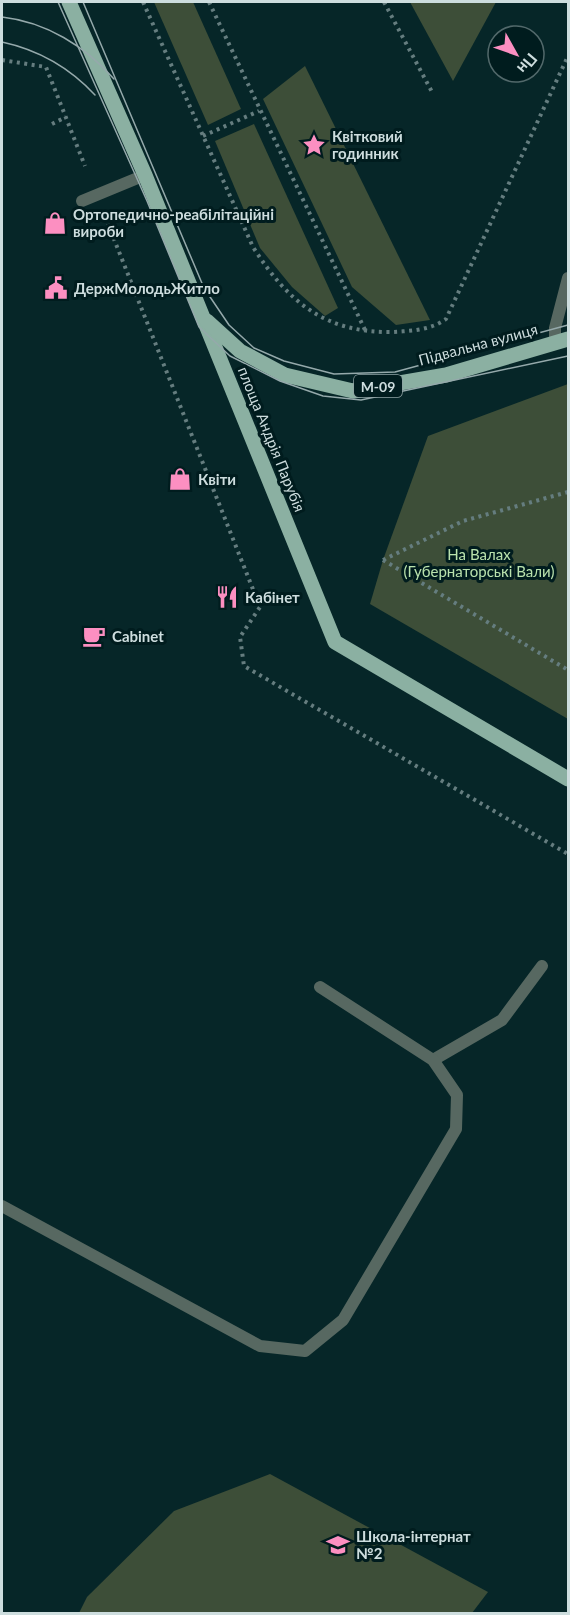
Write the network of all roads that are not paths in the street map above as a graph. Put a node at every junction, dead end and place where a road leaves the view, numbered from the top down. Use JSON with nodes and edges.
{"nodes":[{"id":1,"x":69,"y":2,"type":"edge"},
{"id":2,"x":145,"y":175,"type":"junction"},
{"id":3,"x":82,"y":201,"type":"dead end"},
{"id":4,"x":568,"y":278,"type":"edge"},
{"id":5,"x":203,"y":317,"type":"junction"},
{"id":6,"x":562,"y":341,"type":"edge"},
{"id":7,"x":568,"y":779,"type":"edge"},
{"id":8,"x":542,"y":966,"type":"dead end"},
{"id":9,"x":320,"y":987,"type":"dead end"},
{"id":10,"x":433,"y":1060,"type":"junction"},
{"id":11,"x":2,"y":1206,"type":"edge"}],
"edges":[{"from":1,"to":2,"type":"main road","name":"площа Андрія Парубія","number":"М-09"},
{"from":2,"to":3,"type":"street"},
{"from":2,"to":5,"type":"main road","name":"площа Андрія Парубія","number":"М-09"},
{"from":4,"to":6,"type":"street"},
{"from":5,"to":6,"type":"main road","name":"Підвальна вулиця","number":"М-09"},
{"from":5,"to":7,"type":"main road","name":"площа Андрія Парубія","number":"М-09"},
{"from":8,"to":10,"type":"street"},
{"from":9,"to":10,"type":"street"},
{"from":10,"to":11,"type":"street"}]}
